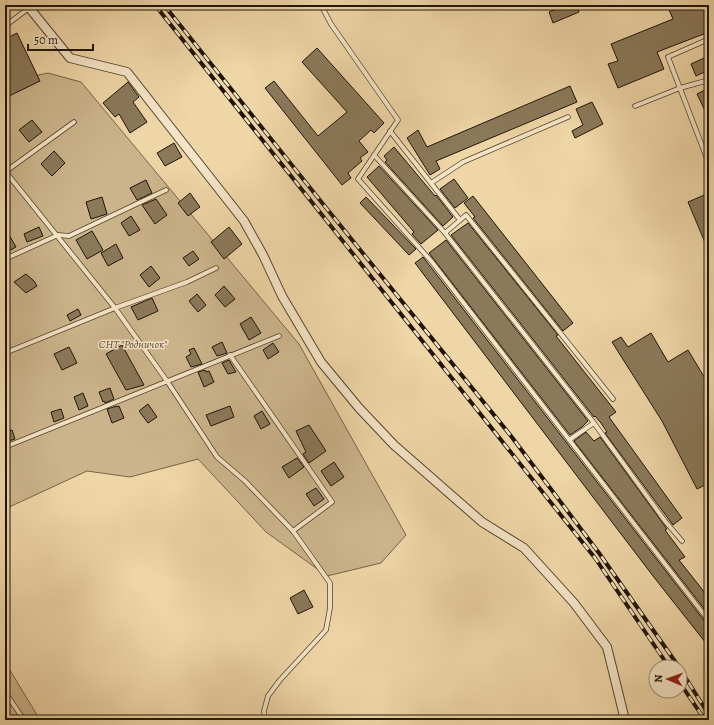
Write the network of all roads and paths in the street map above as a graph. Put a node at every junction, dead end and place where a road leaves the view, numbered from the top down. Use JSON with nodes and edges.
{"nodes":[{"id":1,"x":321,"y":5,"type":"edge"},
{"id":2,"x":28,"y":7,"type":"edge"},
{"id":3,"x":5,"y":26,"type":"edge"},
{"id":4,"x":709,"y":39,"type":"edge"},
{"id":5,"x":709,"y":80,"type":"edge"},
{"id":6,"x":680,"y":88,"type":"junction"},
{"id":7,"x":635,"y":106,"type":"dead end"},
{"id":8,"x":568,"y":117,"type":"dead end"},
{"id":9,"x":74,"y":122,"type":"dead end"},
{"id":10,"x":390,"y":132,"type":"junction"},
{"id":11,"x":374,"y":155,"type":"junction"},
{"id":12,"x":709,"y":164,"type":"edge"},
{"id":13,"x":5,"y":171,"type":"edge"},
{"id":14,"x":431,"y":183,"type":"junction"},
{"id":15,"x":166,"y":190,"type":"dead end"},
{"id":16,"x":460,"y":220,"type":"junction"},
{"id":17,"x":445,"y":233,"type":"junction"},
{"id":18,"x":58,"y":236,"type":"junction"},
{"id":19,"x":5,"y":259,"type":"edge"},
{"id":20,"x":216,"y":268,"type":"dead end"},
{"id":21,"x":115,"y":308,"type":"junction"},
{"id":22,"x":279,"y":336,"type":"dead end"},
{"id":23,"x":5,"y":353,"type":"edge"},
{"id":24,"x":230,"y":355,"type":"junction"},
{"id":25,"x":167,"y":381,"type":"junction"},
{"id":26,"x":613,"y":399,"type":"dead end"},
{"id":27,"x":594,"y":423,"type":"junction"},
{"id":28,"x":569,"y":440,"type":"junction"},
{"id":29,"x":5,"y":447,"type":"edge"},
{"id":30,"x":293,"y":531,"type":"junction"},
{"id":31,"x":682,"y":542,"type":"dead end"},
{"id":32,"x":709,"y":621,"type":"edge"},
{"id":33,"x":5,"y":692,"type":"edge"},
{"id":34,"x":22,"y":719,"type":"edge"},
{"id":35,"x":265,"y":720,"type":"edge"},
{"id":36,"x":625,"y":720,"type":"edge"}],
"edges":[{"from":1,"to":10,"type":"lane"},
{"from":2,"to":3,"type":"lane"},
{"from":2,"to":36,"type":"street"},
{"from":4,"to":6,"type":"lane"},
{"from":5,"to":6,"type":"lane"},
{"from":6,"to":7,"type":"lane"},
{"from":6,"to":12,"type":"lane"},
{"from":8,"to":14,"type":"lane"},
{"from":9,"to":13,"type":"lane"},
{"from":10,"to":11,"type":"lane"},
{"from":10,"to":14,"type":"lane"},
{"from":11,"to":17,"type":"lane"},
{"from":11,"to":28,"type":"lane"},
{"from":13,"to":18,"type":"lane"},
{"from":14,"to":16,"type":"lane"},
{"from":15,"to":18,"type":"lane"},
{"from":16,"to":17,"type":"lane"},
{"from":16,"to":26,"type":"lane"},
{"from":17,"to":27,"type":"lane"},
{"from":18,"to":19,"type":"lane"},
{"from":18,"to":21,"type":"lane"},
{"from":20,"to":21,"type":"lane"},
{"from":21,"to":23,"type":"lane"},
{"from":21,"to":25,"type":"lane"},
{"from":22,"to":24,"type":"lane"},
{"from":24,"to":25,"type":"lane"},
{"from":24,"to":30,"type":"lane"},
{"from":25,"to":29,"type":"lane"},
{"from":25,"to":30,"type":"lane"},
{"from":27,"to":28,"type":"lane"},
{"from":27,"to":31,"type":"lane"},
{"from":28,"to":32,"type":"lane"},
{"from":30,"to":35,"type":"lane"},
{"from":33,"to":34,"type":"lane"}]}
